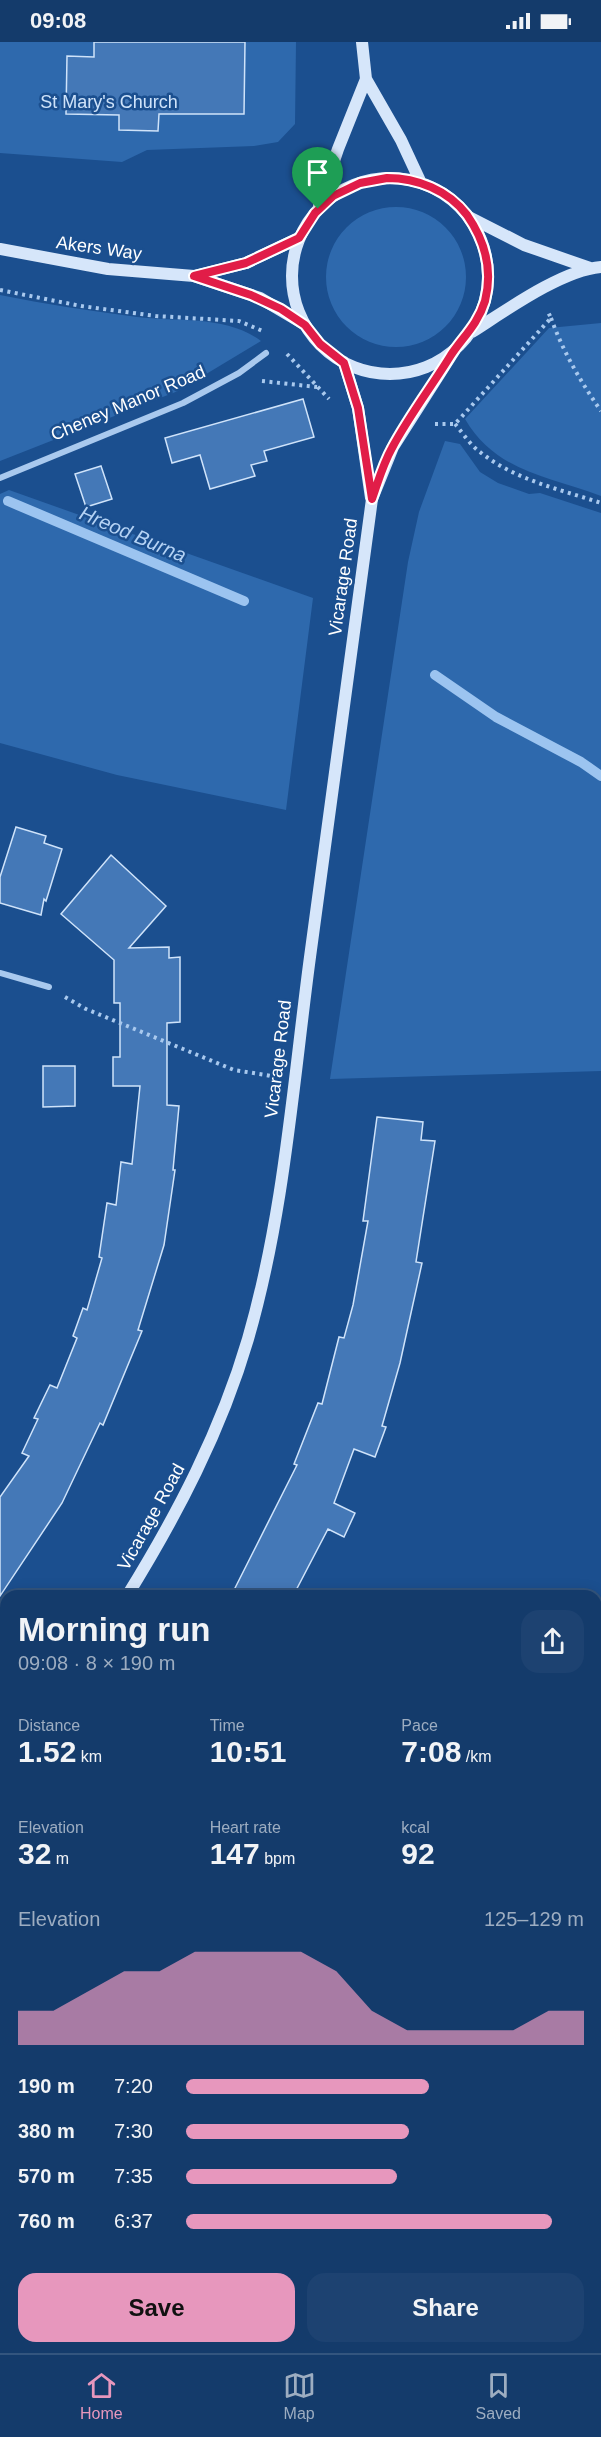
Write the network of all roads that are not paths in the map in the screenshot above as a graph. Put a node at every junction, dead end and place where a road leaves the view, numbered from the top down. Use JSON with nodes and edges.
{"nodes":[{"id":1,"x":362,"y":42,"type":"edge"},
{"id":2,"x":366,"y":79,"type":"junction"},
{"id":3,"x":421,"y":183,"type":"junction"},
{"id":4,"x":318,"y":209,"type":"junction"},
{"id":5,"x":468,"y":216,"type":"junction"},
{"id":6,"x":299,"y":238,"type":"junction"},
{"id":7,"x":0,"y":249,"type":"edge"},
{"id":8,"x":595,"y":267,"type":"edge"},
{"id":9,"x":194,"y":276,"type":"junction"},
{"id":10,"x":305,"y":325,"type":"junction"},
{"id":11,"x":468,"y":335,"type":"junction"},
{"id":12,"x":456,"y":348,"type":"junction"},
{"id":13,"x":266,"y":353,"type":"dead end"},
{"id":14,"x":344,"y":363,"type":"junction"},
{"id":15,"x":0,"y":478,"type":"edge"},
{"id":16,"x":372,"y":499,"type":"junction"},
{"id":17,"x":0,"y":973,"type":"edge"},
{"id":18,"x":49,"y":987,"type":"road end"},
{"id":19,"x":130,"y":1590,"type":"edge"}],
"edges":[{"from":1,"to":2,"type":"main road"},
{"from":2,"to":3,"type":"main road"},
{"from":2,"to":4,"type":"main road"},
{"from":3,"to":4,"type":"main road"},
{"from":3,"to":5,"type":"main road"},
{"from":4,"to":6,"type":"main road"},
{"from":5,"to":8,"type":"main road"},
{"from":5,"to":11,"type":"main road"},
{"from":6,"to":9,"type":"main road","name":"Akers Way"},
{"from":6,"to":10,"type":"main road"},
{"from":7,"to":9,"type":"main road","name":"Akers Way"},
{"from":8,"to":11,"type":"main road"},
{"from":9,"to":10,"type":"main road","name":"Akers Way"},
{"from":10,"to":14,"type":"main road"},
{"from":11,"to":12,"type":"main road"},
{"from":12,"to":14,"type":"main road"},
{"from":12,"to":16,"type":"main road","name":"Vicarage Road"},
{"from":13,"to":15,"type":"street","name":"Cheney Manor Road"},
{"from":14,"to":16,"type":"main road","name":"Vicarage Road"},
{"from":16,"to":19,"type":"main road","name":"Vicarage Road"},
{"from":17,"to":18,"type":"street"}]}
